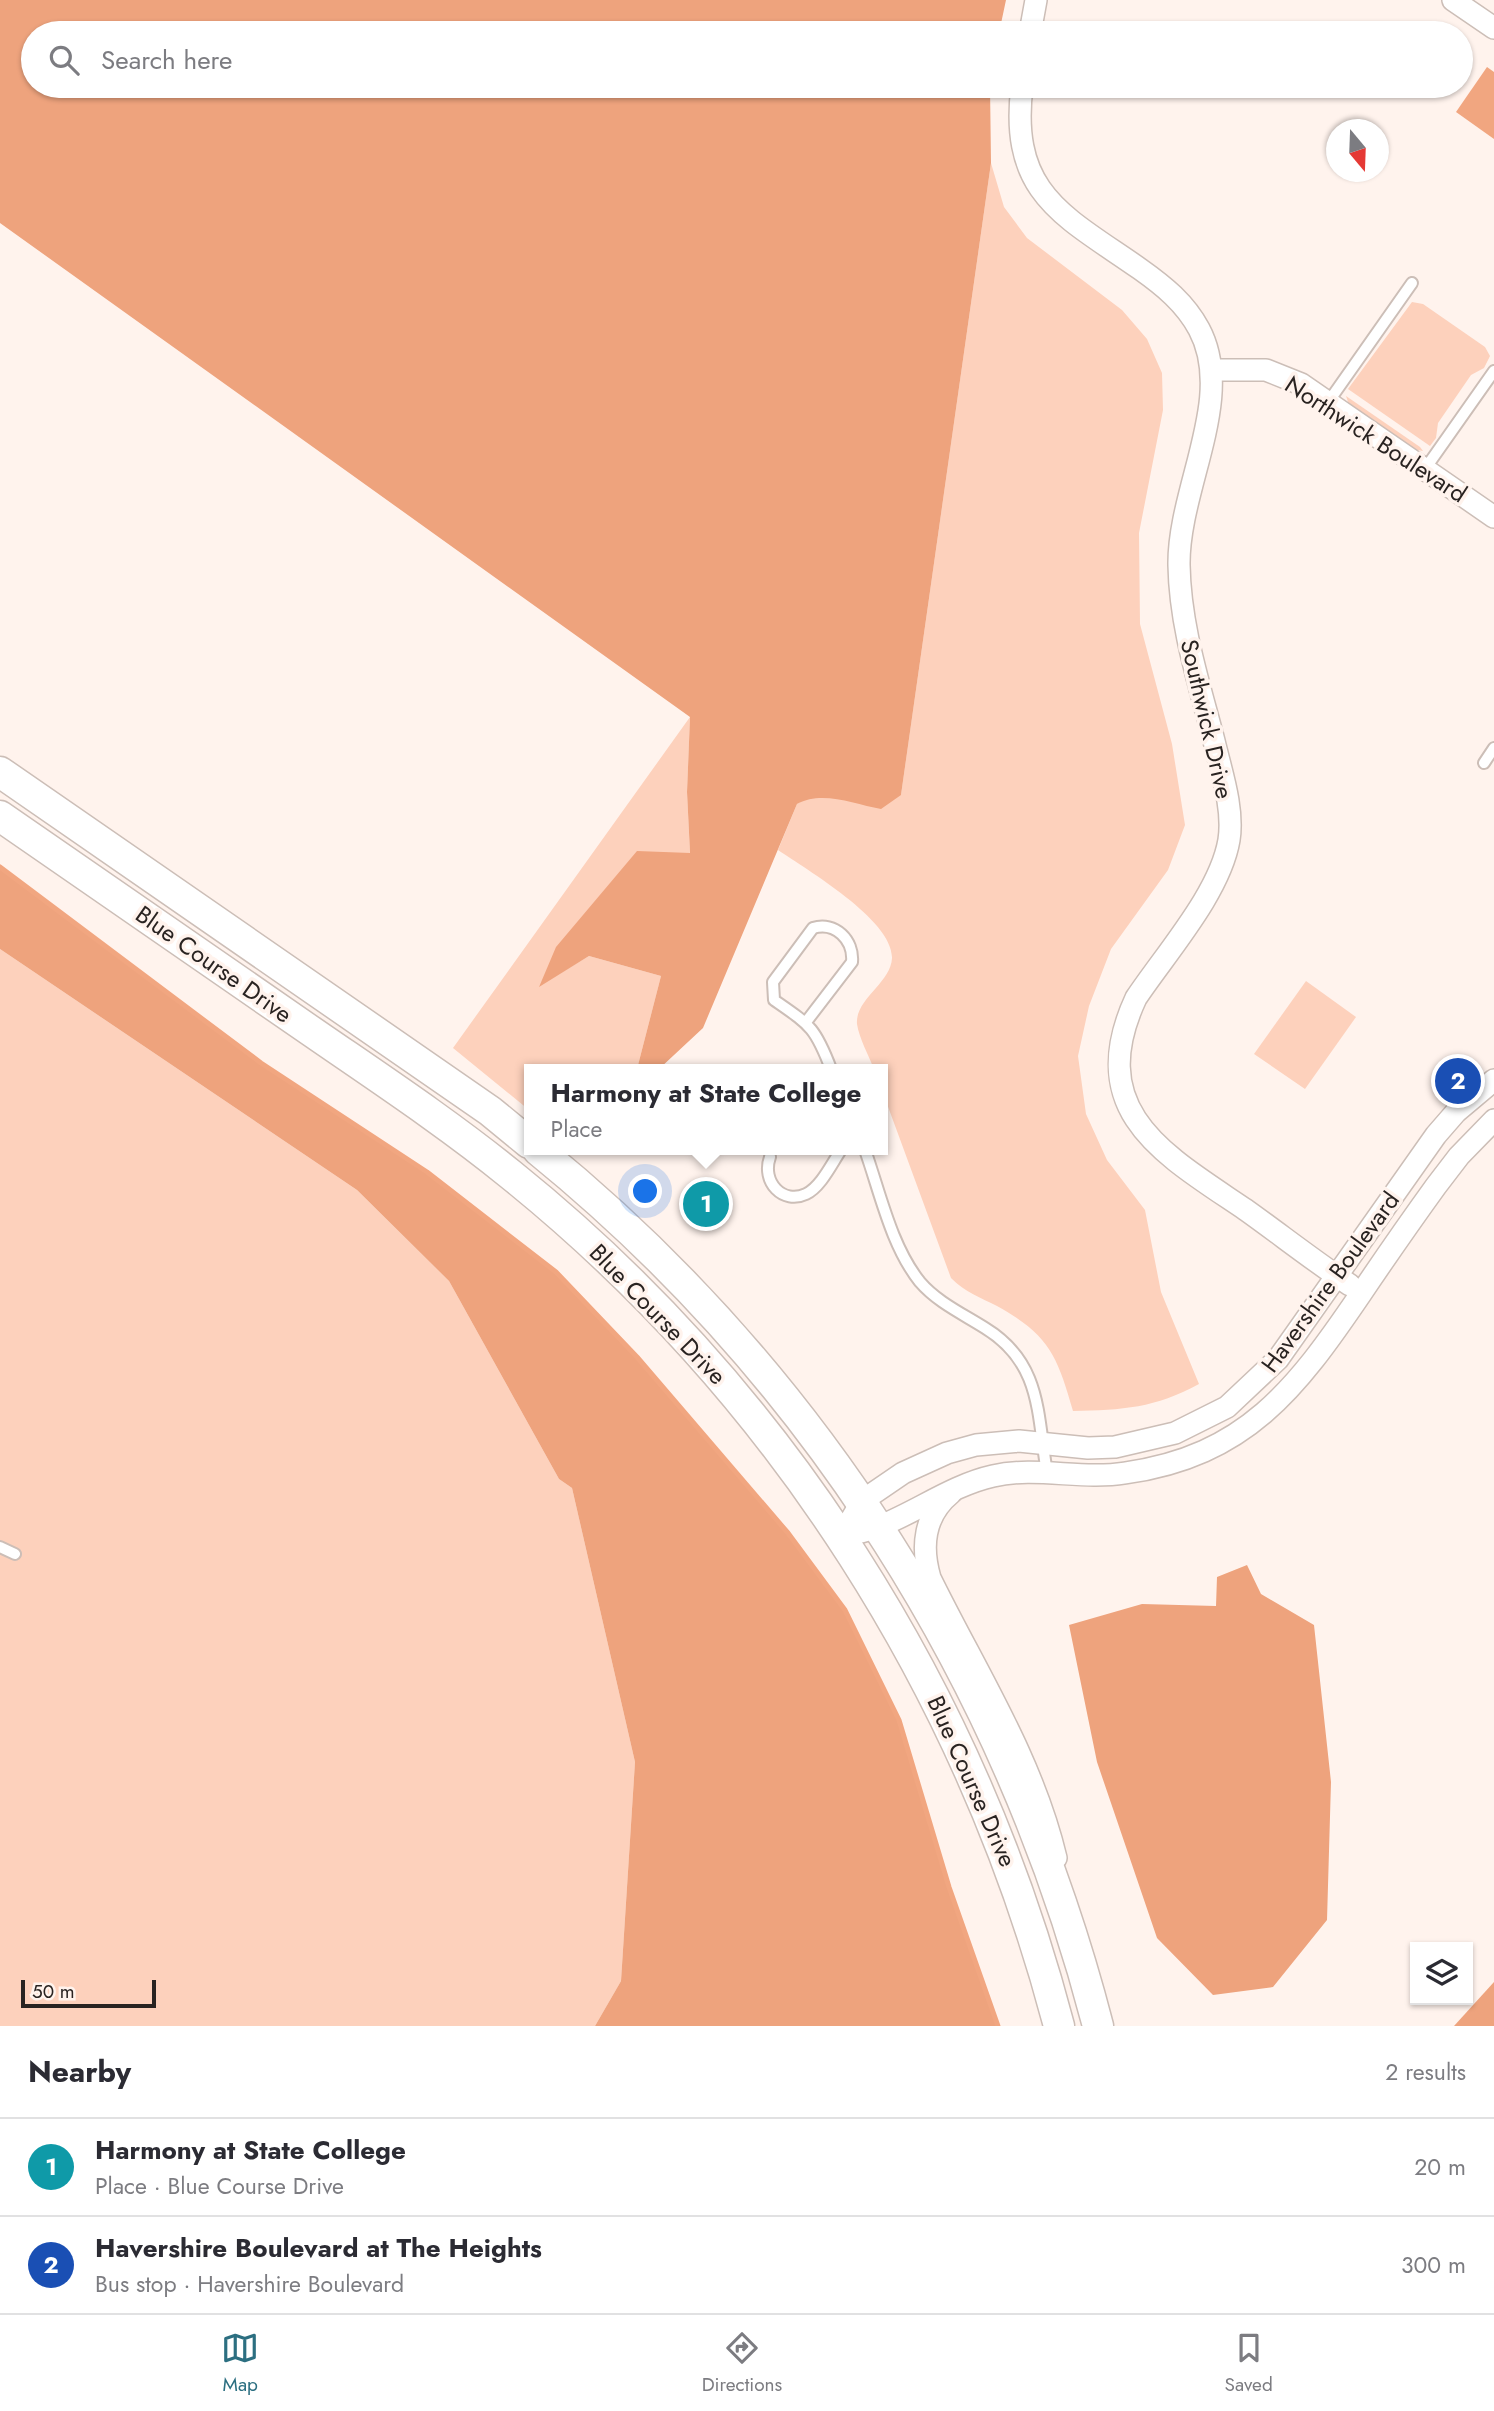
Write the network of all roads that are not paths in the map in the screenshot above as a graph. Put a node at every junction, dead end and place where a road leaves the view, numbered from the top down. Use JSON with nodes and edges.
{"nodes":[{"id":1,"x":1036,"y":0,"type":"edge"},
{"id":2,"x":1453,"y":0,"type":"edge"},
{"id":3,"x":1032,"y":21,"type":"edge"},
{"id":4,"x":1494,"y":28,"type":"edge"},
{"id":5,"x":1022,"y":98,"type":"edge"},
{"id":6,"x":1412,"y":284,"type":"dead end"},
{"id":7,"x":1213,"y":370,"type":"junction"},
{"id":8,"x":1494,"y":371,"type":"edge"},
{"id":9,"x":1329,"y":401,"type":"junction"},
{"id":10,"x":1425,"y":469,"type":"junction"},
{"id":11,"x":1494,"y":517,"type":"edge"},
{"id":12,"x":1494,"y":748,"type":"edge"},
{"id":13,"x":1484,"y":763,"type":"dead end"},
{"id":14,"x":0,"y":772,"type":"edge"},
{"id":15,"x":0,"y":816,"type":"edge"},
{"id":16,"x":806,"y":1022,"type":"junction"},
{"id":17,"x":829,"y":1064,"type":"edge"},
{"id":18,"x":1494,"y":1080,"type":"edge"},
{"id":19,"x":1494,"y":1120,"type":"edge"},
{"id":20,"x":524,"y":1139,"type":"edge"},
{"id":21,"x":544,"y":1155,"type":"edge"},
{"id":22,"x":838,"y":1155,"type":"edge"},
{"id":23,"x":867,"y":1155,"type":"edge"},
{"id":24,"x":770,"y":1157,"type":"dead end"},
{"id":25,"x":1338,"y":1277,"type":"junction"},
{"id":26,"x":1362,"y":1293,"type":"junction"},
{"id":27,"x":1042,"y":1445,"type":"junction"},
{"id":28,"x":1047,"y":1473,"type":"junction"},
{"id":29,"x":963,"y":1483,"type":"junction"},
{"id":30,"x":862,"y":1501,"type":"junction"},
{"id":31,"x":879,"y":1527,"type":"junction"},
{"id":32,"x":842,"y":1535,"type":"junction"},
{"id":33,"x":0,"y":1547,"type":"edge"},
{"id":34,"x":15,"y":1554,"type":"dead end"},
{"id":35,"x":1079,"y":1955,"type":"junction"},
{"id":36,"x":1059,"y":2026,"type":"edge"},
{"id":37,"x":1097,"y":2026,"type":"edge"}],
"edges":[{"from":1,"to":3,"type":"street"},
{"from":2,"to":4,"type":"street"},
{"from":5,"to":7,"type":"street","name":"Southwick Drive"},
{"from":6,"to":9,"type":"lane"},
{"from":7,"to":9,"type":"street","name":"Northwick Boulevard"},
{"from":7,"to":25,"type":"street","name":"Southwick Drive"},
{"from":8,"to":10,"type":"lane"},
{"from":9,"to":10,"type":"street","name":"Northwick Boulevard"},
{"from":10,"to":11,"type":"street","name":"Northwick Boulevard"},
{"from":12,"to":13,"type":"lane"},
{"from":14,"to":20,"type":"main road","name":"Blue Course Drive"},
{"from":15,"to":32,"type":"main road","name":"Blue Course Drive"},
{"from":16,"to":16,"type":"lane"},
{"from":16,"to":17,"type":"lane"},
{"from":18,"to":25,"type":"street","name":"Havershire Boulevard"},
{"from":19,"to":26,"type":"street","name":"Havershire Boulevard"},
{"from":21,"to":30,"type":"main road","name":"Blue Course Drive"},
{"from":22,"to":24,"type":"lane"},
{"from":23,"to":27,"type":"lane"},
{"from":25,"to":26,"type":"street","name":"Southwick Drive"},
{"from":25,"to":27,"type":"street","name":"Havershire Boulevard"},
{"from":26,"to":28,"type":"street","name":"Havershire Boulevard"},
{"from":27,"to":28,"type":"lane"},
{"from":27,"to":30,"type":"street","name":"Havershire Boulevard"},
{"from":28,"to":29,"type":"street","name":"Havershire Boulevard"},
{"from":29,"to":31,"type":"street","name":"Havershire Boulevard"},
{"from":29,"to":35,"type":"street"},
{"from":30,"to":31,"type":"main road","name":"Blue Course Drive"},
{"from":30,"to":32,"type":"street","name":"Havershire Boulevard"},
{"from":31,"to":32,"type":"street","name":"Havershire Boulevard"},
{"from":31,"to":35,"type":"main road","name":"Blue Course Drive"},
{"from":32,"to":36,"type":"main road","name":"Blue Course Drive"},
{"from":33,"to":34,"type":"lane"},
{"from":35,"to":37,"type":"main road","name":"Blue Course Drive"}]}
